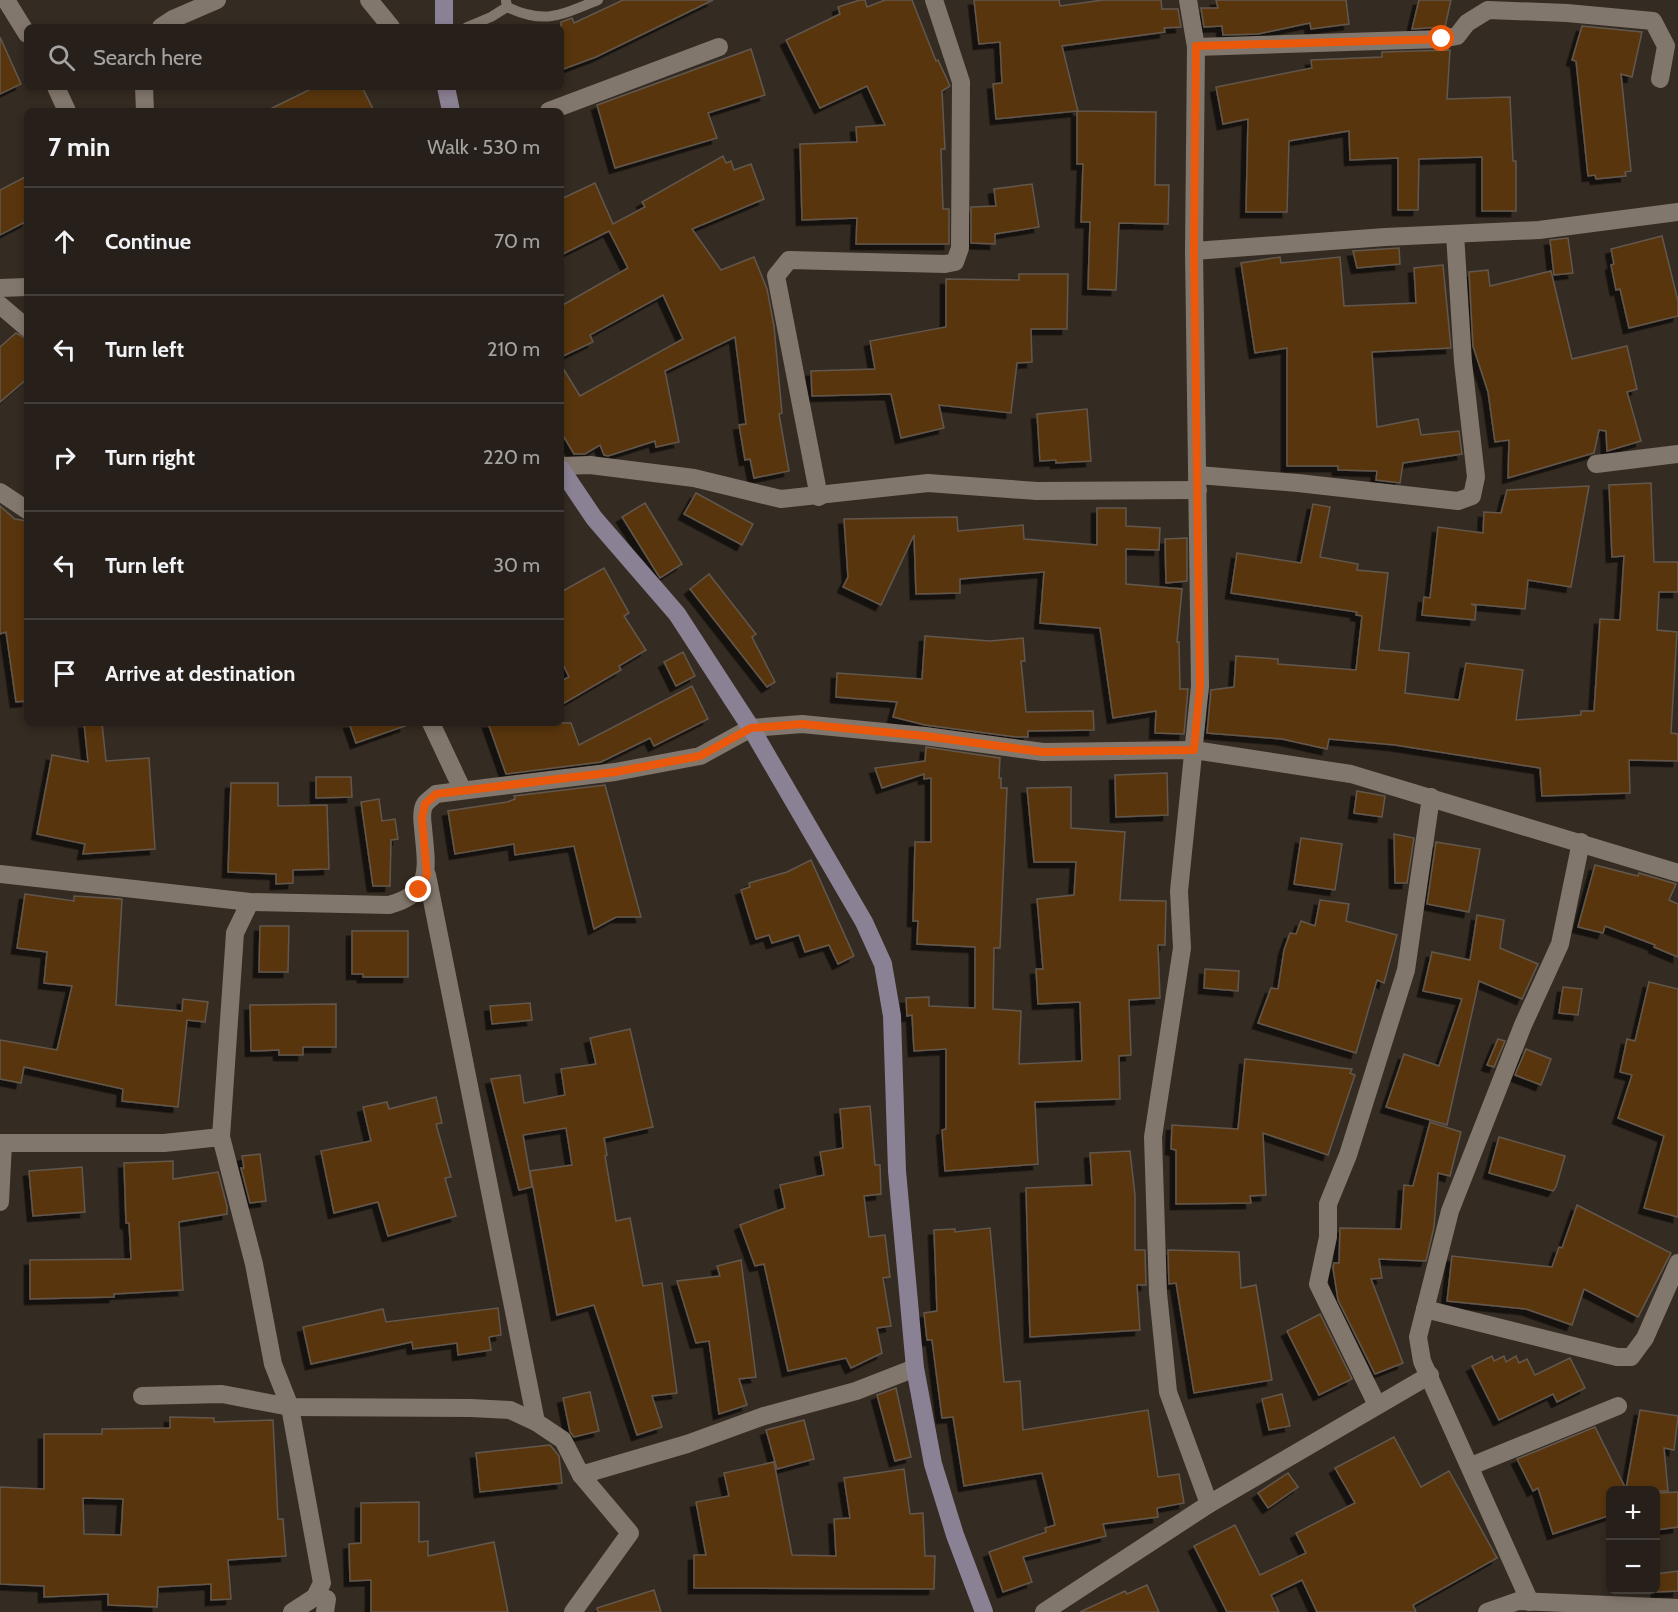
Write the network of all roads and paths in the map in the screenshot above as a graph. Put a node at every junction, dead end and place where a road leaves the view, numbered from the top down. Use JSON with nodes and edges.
{"nodes":[{"id":1,"x":6,"y":0,"type":"edge"},
{"id":2,"x":217,"y":0,"type":"edge"},
{"id":3,"x":369,"y":0,"type":"edge"},
{"id":4,"x":444,"y":0,"type":"edge"},
{"id":5,"x":598,"y":0,"type":"edge"},
{"id":6,"x":934,"y":0,"type":"edge"},
{"id":7,"x":1188,"y":0,"type":"edge"},
{"id":8,"x":506,"y":3,"type":"edge"},
{"id":9,"x":166,"y":24,"type":"edge"},
{"id":10,"x":389,"y":24,"type":"edge"},
{"id":11,"x":444,"y":24,"type":"edge"},
{"id":12,"x":474,"y":24,"type":"edge"},
{"id":13,"x":24,"y":29,"type":"edge"},
{"id":14,"x":1196,"y":46,"type":"junction"},
{"id":15,"x":719,"y":47,"type":"dead end"},
{"id":16,"x":1660,"y":79,"type":"dead end"},
{"id":17,"x":57,"y":90,"type":"edge"},
{"id":18,"x":144,"y":90,"type":"edge"},
{"id":19,"x":447,"y":90,"type":"edge"},
{"id":20,"x":66,"y":108,"type":"edge"},
{"id":21,"x":145,"y":108,"type":"edge"},
{"id":22,"x":450,"y":108,"type":"edge"},
{"id":23,"x":557,"y":108,"type":"edge"},
{"id":24,"x":1678,"y":212,"type":"edge"},
{"id":25,"x":1455,"y":234,"type":"junction"},
{"id":26,"x":1194,"y":251,"type":"junction"},
{"id":27,"x":24,"y":287,"type":"edge"},
{"id":28,"x":0,"y":288,"type":"edge"},
{"id":29,"x":0,"y":305,"type":"edge"},
{"id":30,"x":24,"y":325,"type":"edge"},
{"id":31,"x":1678,"y":454,"type":"edge"},
{"id":32,"x":1596,"y":465,"type":"dead end"},
{"id":33,"x":564,"y":467,"type":"edge"},
{"id":34,"x":564,"y":472,"type":"edge"},
{"id":35,"x":1198,"y":482,"type":"junction"},
{"id":36,"x":0,"y":492,"type":"edge"},
{"id":37,"x":819,"y":497,"type":"junction"},
{"id":38,"x":24,"y":508,"type":"edge"},
{"id":39,"x":432,"y":726,"type":"edge"},
{"id":40,"x":751,"y":728,"type":"junction"},
{"id":41,"x":1194,"y":750,"type":"junction"},
{"id":42,"x":462,"y":789,"type":"junction"},
{"id":43,"x":1431,"y":797,"type":"junction"},
{"id":44,"x":1581,"y":842,"type":"junction"},
{"id":45,"x":1678,"y":873,"type":"edge"},
{"id":46,"x":0,"y":874,"type":"edge"},
{"id":47,"x":427,"y":875,"type":"junction"},
{"id":48,"x":250,"y":902,"type":"junction"},
{"id":49,"x":221,"y":1137,"type":"junction"},
{"id":50,"x":1,"y":1143,"type":"edge"},
{"id":51,"x":0,"y":1202,"type":"edge"},
{"id":52,"x":1678,"y":1263,"type":"edge"},
{"id":53,"x":1425,"y":1309,"type":"junction"},
{"id":54,"x":915,"y":1368,"type":"junction"},
{"id":55,"x":1430,"y":1375,"type":"junction"},
{"id":56,"x":142,"y":1396,"type":"dead end"},
{"id":57,"x":1377,"y":1405,"type":"junction"},
{"id":58,"x":1618,"y":1406,"type":"dead end"},
{"id":59,"x":290,"y":1407,"type":"junction"},
{"id":60,"x":536,"y":1422,"type":"junction"},
{"id":61,"x":1471,"y":1467,"type":"junction"},
{"id":62,"x":581,"y":1474,"type":"junction"},
{"id":63,"x":1209,"y":1504,"type":"junction"},
{"id":64,"x":1530,"y":1602,"type":"junction"},
{"id":65,"x":320,"y":1605,"type":"edge"},
{"id":66,"x":1678,"y":1608,"type":"edge"},
{"id":67,"x":292,"y":1612,"type":"edge"},
{"id":68,"x":573,"y":1612,"type":"edge"},
{"id":69,"x":984,"y":1612,"type":"edge"},
{"id":70,"x":1044,"y":1612,"type":"edge"},
{"id":71,"x":1486,"y":1612,"type":"edge"}],
"edges":[{"from":1,"to":13,"type":"street"},
{"from":2,"to":9,"type":"street"},
{"from":3,"to":10,"type":"street"},
{"from":4,"to":11,"type":"street"},
{"from":5,"to":8,"type":"lane"},
{"from":6,"to":37,"type":"street"},
{"from":7,"to":14,"type":"street"},
{"from":8,"to":12,"type":"lane"},
{"from":14,"to":16,"type":"street"},
{"from":14,"to":26,"type":"street"},
{"from":15,"to":23,"type":"street"},
{"from":17,"to":20,"type":"street"},
{"from":18,"to":21,"type":"street"},
{"from":19,"to":22,"type":"street"},
{"from":24,"to":25,"type":"street"},
{"from":25,"to":26,"type":"street"},
{"from":25,"to":35,"type":"street"},
{"from":26,"to":35,"type":"street"},
{"from":27,"to":28,"type":"street"},
{"from":29,"to":30,"type":"street"},
{"from":31,"to":32,"type":"street"},
{"from":33,"to":37,"type":"street"},
{"from":34,"to":40,"type":"street"},
{"from":35,"to":37,"type":"street"},
{"from":35,"to":41,"type":"street"},
{"from":36,"to":38,"type":"street"},
{"from":39,"to":42,"type":"street"},
{"from":40,"to":41,"type":"street"},
{"from":40,"to":42,"type":"street"},
{"from":40,"to":54,"type":"street"},
{"from":41,"to":43,"type":"street"},
{"from":41,"to":63,"type":"street"},
{"from":42,"to":47,"type":"street"},
{"from":43,"to":44,"type":"street"},
{"from":43,"to":57,"type":"street"},
{"from":44,"to":45,"type":"street"},
{"from":44,"to":53,"type":"street"},
{"from":46,"to":48,"type":"street"},
{"from":47,"to":48,"type":"street"},
{"from":47,"to":60,"type":"street"},
{"from":48,"to":49,"type":"street"},
{"from":49,"to":50,"type":"street"},
{"from":49,"to":59,"type":"street"},
{"from":50,"to":51,"type":"street"},
{"from":52,"to":53,"type":"street"},
{"from":53,"to":55,"type":"street"},
{"from":54,"to":62,"type":"street"},
{"from":54,"to":69,"type":"street"},
{"from":55,"to":57,"type":"street"},
{"from":55,"to":61,"type":"street"},
{"from":56,"to":59,"type":"street"},
{"from":57,"to":63,"type":"street"},
{"from":58,"to":61,"type":"street"},
{"from":59,"to":60,"type":"street"},
{"from":59,"to":65,"type":"street"},
{"from":60,"to":62,"type":"street"},
{"from":61,"to":64,"type":"street"},
{"from":62,"to":68,"type":"street"},
{"from":63,"to":70,"type":"street"},
{"from":64,"to":66,"type":"street"},
{"from":64,"to":71,"type":"street"},
{"from":65,"to":67,"type":"street"}]}
